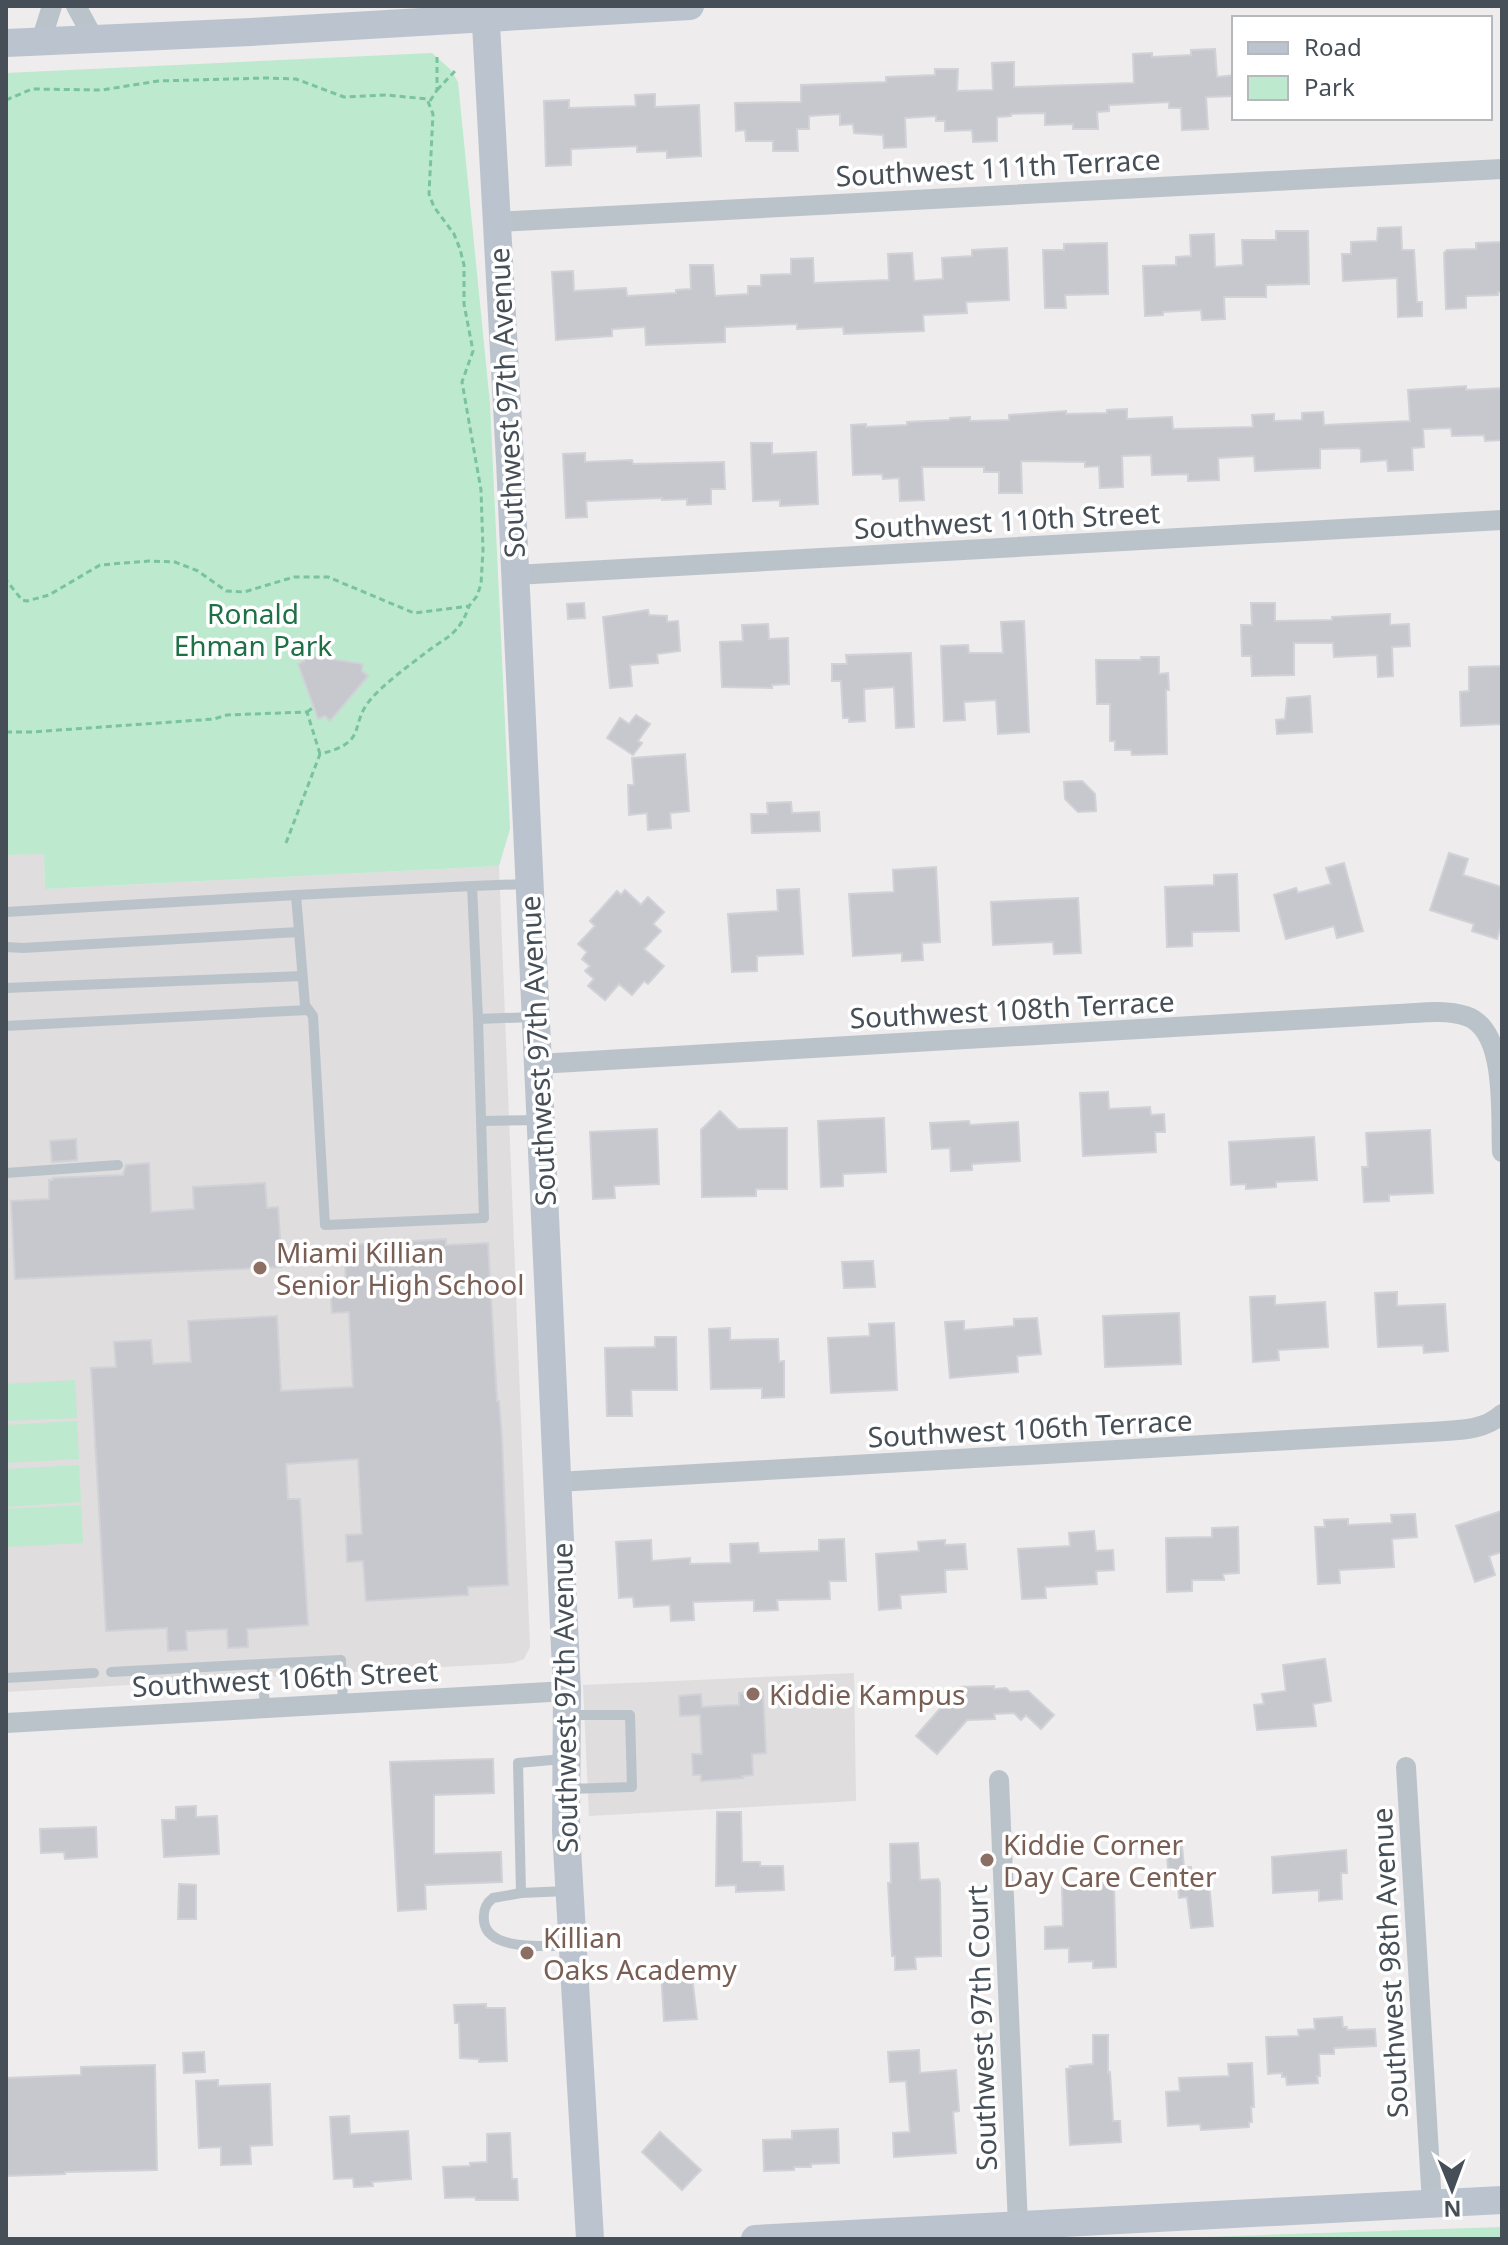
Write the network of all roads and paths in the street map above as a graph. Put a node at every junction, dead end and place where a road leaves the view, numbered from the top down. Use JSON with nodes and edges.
{"nodes":[{"id":1,"x":52,"y":6,"type":"edge"},
{"id":2,"x":76,"y":6,"type":"edge"},
{"id":3,"x":690,"y":6,"type":"edge"},
{"id":4,"x":486,"y":12,"type":"edge"},
{"id":5,"x":94,"y":39,"type":"junction"},
{"id":6,"x":41,"y":41,"type":"junction"},
{"id":7,"x":6,"y":43,"type":"edge"},
{"id":8,"x":437,"y":55,"type":"dead end"},
{"id":9,"x":456,"y":70,"type":"dead end"},
{"id":10,"x":437,"y":90,"type":"junction"},
{"id":11,"x":6,"y":100,"type":"edge"},
{"id":12,"x":430,"y":102,"type":"junction"},
{"id":13,"x":1502,"y":169,"type":"edge"},
{"id":14,"x":496,"y":222,"type":"junction"},
{"id":15,"x":1502,"y":520,"type":"edge"},
{"id":16,"x":515,"y":575,"type":"junction"},
{"id":17,"x":6,"y":580,"type":"edge"},
{"id":18,"x":469,"y":606,"type":"junction"},
{"id":19,"x":314,"y":707,"type":"dead end"},
{"id":20,"x":307,"y":712,"type":"junction"},
{"id":21,"x":6,"y":732,"type":"edge"},
{"id":22,"x":320,"y":754,"type":"junction"},
{"id":23,"x":286,"y":843,"type":"dead end"},
{"id":24,"x":529,"y":884,"type":"junction"},
{"id":25,"x":472,"y":886,"type":"junction"},
{"id":26,"x":296,"y":895,"type":"junction"},
{"id":27,"x":6,"y":912,"type":"edge"},
{"id":28,"x":299,"y":932,"type":"junction"},
{"id":29,"x":6,"y":947,"type":"edge"},
{"id":30,"x":302,"y":976,"type":"junction"},
{"id":31,"x":6,"y":988,"type":"edge"},
{"id":32,"x":308,"y":1010,"type":"junction"},
{"id":33,"x":536,"y":1017,"type":"junction"},
{"id":34,"x":478,"y":1019,"type":"junction"},
{"id":35,"x":6,"y":1026,"type":"edge"},
{"id":36,"x":538,"y":1064,"type":"junction"},
{"id":37,"x":540,"y":1120,"type":"junction"},
{"id":38,"x":481,"y":1121,"type":"junction"},
{"id":39,"x":1502,"y":1152,"type":"edge"},
{"id":40,"x":118,"y":1165,"type":"dead end"},
{"id":41,"x":6,"y":1173,"type":"edge"},
{"id":42,"x":1502,"y":1414,"type":"edge"},
{"id":43,"x":557,"y":1482,"type":"junction"},
{"id":44,"x":262,"y":1664,"type":"junction"},
{"id":45,"x":111,"y":1672,"type":"dead end"},
{"id":46,"x":94,"y":1673,"type":"dead end"},
{"id":47,"x":6,"y":1678,"type":"edge"},
{"id":48,"x":343,"y":1703,"type":"junction"},
{"id":49,"x":567,"y":1703,"type":"junction"},
{"id":50,"x":265,"y":1708,"type":"junction"},
{"id":51,"x":6,"y":1723,"type":"edge"},
{"id":52,"x":566,"y":1758,"type":"junction"},
{"id":53,"x":1406,"y":1767,"type":"dead end"},
{"id":54,"x":999,"y":1780,"type":"dead end"},
{"id":55,"x":565,"y":1789,"type":"junction"},
{"id":56,"x":569,"y":1891,"type":"junction"},
{"id":57,"x":521,"y":1893,"type":"junction"},
{"id":58,"x":572,"y":1946,"type":"junction"},
{"id":59,"x":1502,"y":2200,"type":"edge"},
{"id":60,"x":1432,"y":2204,"type":"junction"},
{"id":61,"x":1018,"y":2225,"type":"junction"},
{"id":62,"x":907,"y":2235,"type":"edge"},
{"id":63,"x":590,"y":2239,"type":"edge"},
{"id":64,"x":755,"y":2239,"type":"edge"}],
"edges":[{"from":1,"to":6,"type":"street"},
{"from":2,"to":5,"type":"street"},
{"from":3,"to":4,"type":"street"},
{"from":4,"to":5,"type":"street"},
{"from":4,"to":14,"type":"street","name":"Southwest 97th Avenue"},
{"from":5,"to":6,"type":"street"},
{"from":6,"to":7,"type":"street"},
{"from":8,"to":10,"type":"path"},
{"from":9,"to":10,"type":"path"},
{"from":10,"to":12,"type":"path"},
{"from":11,"to":12,"type":"path"},
{"from":12,"to":18,"type":"path"},
{"from":13,"to":14,"type":"street","name":"Southwest 111th Terrace"},
{"from":14,"to":16,"type":"street","name":"Southwest 97th Avenue"},
{"from":15,"to":16,"type":"street","name":"Southwest 110th Street"},
{"from":16,"to":24,"type":"street","name":"Southwest 97th Avenue"},
{"from":17,"to":18,"type":"path"},
{"from":18,"to":22,"type":"path"},
{"from":19,"to":20,"type":"path"},
{"from":20,"to":21,"type":"path"},
{"from":20,"to":22,"type":"path"},
{"from":22,"to":23,"type":"path"},
{"from":24,"to":25,"type":"lane"},
{"from":24,"to":33,"type":"street","name":"Southwest 97th Avenue"},
{"from":25,"to":26,"type":"lane"},
{"from":25,"to":34,"type":"lane"},
{"from":26,"to":27,"type":"lane"},
{"from":26,"to":28,"type":"lane"},
{"from":28,"to":29,"type":"lane"},
{"from":28,"to":30,"type":"lane"},
{"from":30,"to":31,"type":"lane"},
{"from":30,"to":32,"type":"lane"},
{"from":32,"to":35,"type":"lane"},
{"from":32,"to":38,"type":"lane"},
{"from":33,"to":34,"type":"lane"},
{"from":33,"to":36,"type":"street","name":"Southwest 97th Avenue"},
{"from":34,"to":38,"type":"lane"},
{"from":36,"to":37,"type":"street","name":"Southwest 97th Avenue"},
{"from":36,"to":39,"type":"street","name":"Southwest 108th Terrace"},
{"from":37,"to":38,"type":"lane"},
{"from":37,"to":43,"type":"street","name":"Southwest 97th Avenue"},
{"from":40,"to":41,"type":"lane"},
{"from":42,"to":43,"type":"street","name":"Southwest 106th Terrace"},
{"from":43,"to":49,"type":"street","name":"Southwest 97th Avenue"},
{"from":44,"to":45,"type":"lane"},
{"from":44,"to":48,"type":"lane"},
{"from":44,"to":50,"type":"lane"},
{"from":46,"to":47,"type":"lane"},
{"from":48,"to":49,"type":"street","name":"Southwest 106th Street"},
{"from":48,"to":50,"type":"street","name":"Southwest 106th Street"},
{"from":49,"to":52,"type":"street","name":"Southwest 97th Avenue"},
{"from":49,"to":55,"type":"lane"},
{"from":50,"to":51,"type":"street","name":"Southwest 106th Street"},
{"from":52,"to":55,"type":"street","name":"Southwest 97th Avenue"},
{"from":52,"to":57,"type":"lane"},
{"from":53,"to":60,"type":"street","name":"Southwest 98th Avenue"},
{"from":54,"to":61,"type":"street","name":"Southwest 97th Court"},
{"from":55,"to":56,"type":"street","name":"Southwest 97th Avenue"},
{"from":56,"to":57,"type":"lane"},
{"from":56,"to":58,"type":"street","name":"Southwest 97th Avenue"},
{"from":57,"to":58,"type":"lane"},
{"from":58,"to":63,"type":"street","name":"Southwest 97th Avenue"},
{"from":59,"to":60,"type":"street"},
{"from":60,"to":61,"type":"street"},
{"from":61,"to":62,"type":"street"},
{"from":62,"to":64,"type":"street"}]}
